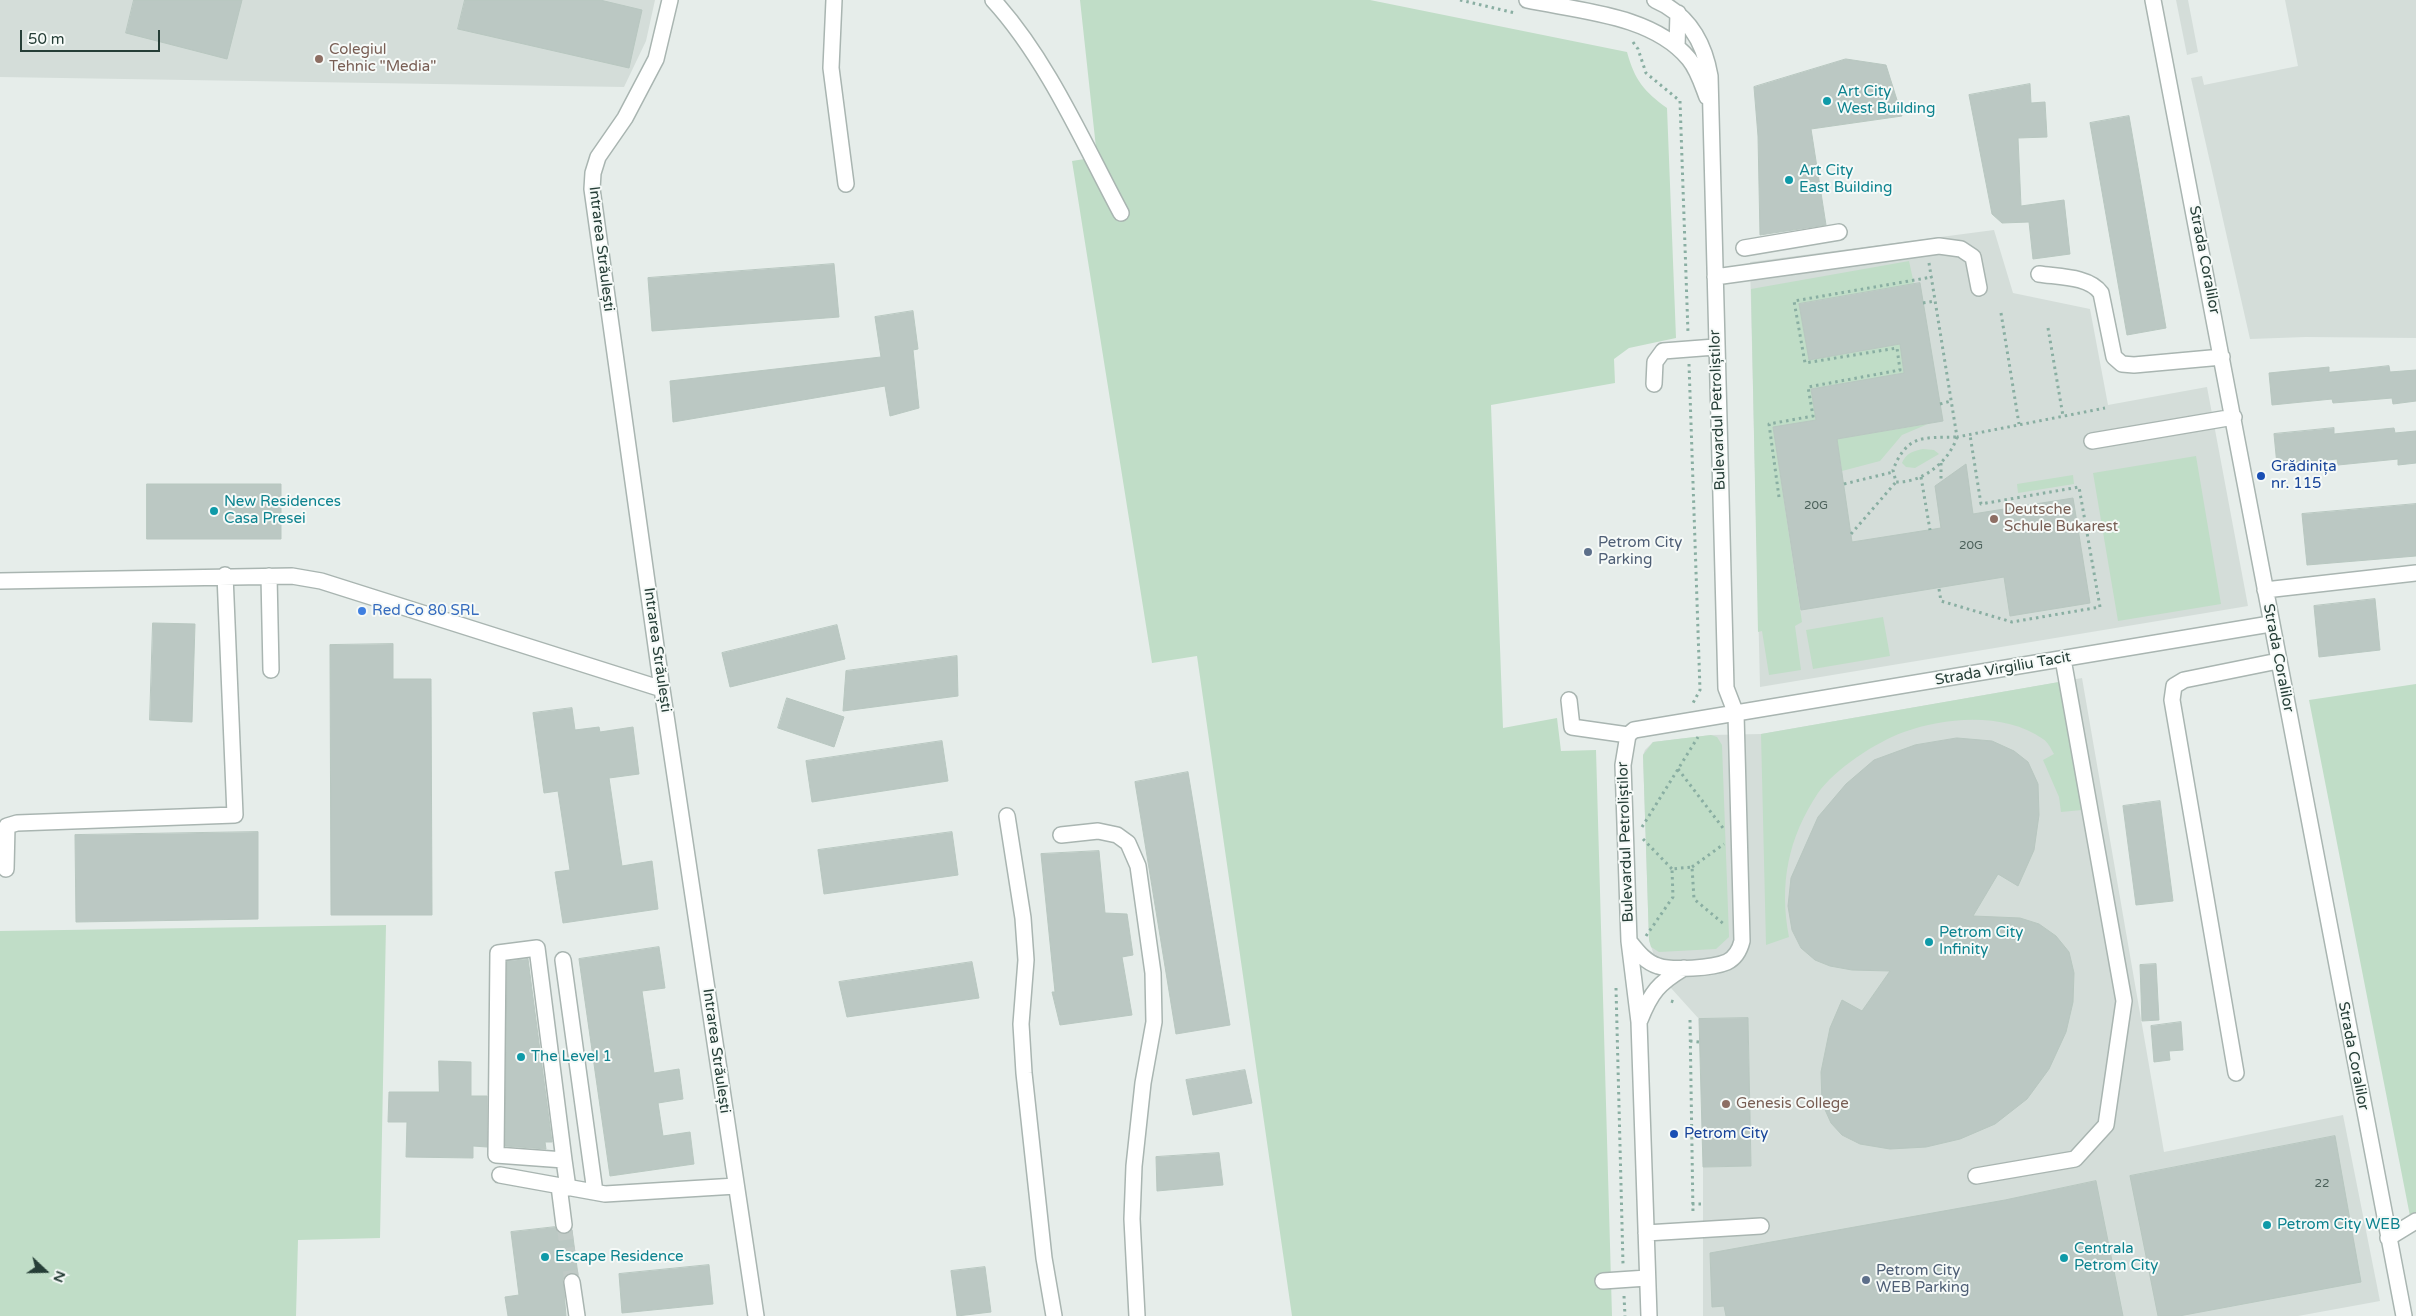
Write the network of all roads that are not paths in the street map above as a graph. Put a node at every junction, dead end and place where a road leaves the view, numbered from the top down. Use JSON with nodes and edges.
{"nodes":[{"id":1,"x":670,"y":0,"type":"edge"},
{"id":2,"x":834,"y":0,"type":"edge"},
{"id":3,"x":993,"y":0,"type":"edge"},
{"id":4,"x":1527,"y":0,"type":"edge"},
{"id":5,"x":1655,"y":0,"type":"edge"},
{"id":6,"x":2153,"y":0,"type":"edge"},
{"id":7,"x":1678,"y":13,"type":"junction"},
{"id":8,"x":1677,"y":47,"type":"junction"},
{"id":9,"x":1711,"y":105,"type":"junction"},
{"id":10,"x":846,"y":184,"type":"dead end"},
{"id":11,"x":1121,"y":213,"type":"dead end"},
{"id":12,"x":1839,"y":232,"type":"dead end"},
{"id":13,"x":1744,"y":248,"type":"dead end"},
{"id":14,"x":2039,"y":274,"type":"dead end"},
{"id":15,"x":1715,"y":277,"type":"junction"},
{"id":16,"x":1979,"y":288,"type":"dead end"},
{"id":17,"x":1715,"y":347,"type":"junction"},
{"id":18,"x":2222,"y":357,"type":"junction"},
{"id":19,"x":1654,"y":384,"type":"dead end"},
{"id":20,"x":2234,"y":417,"type":"junction"},
{"id":21,"x":2092,"y":440,"type":"dead end"},
{"id":22,"x":2416,"y":573,"type":"edge"},
{"id":23,"x":225,"y":575,"type":"junction"},
{"id":24,"x":269,"y":576,"type":"junction"},
{"id":25,"x":0,"y":581,"type":"edge"},
{"id":26,"x":2265,"y":590,"type":"junction"},
{"id":27,"x":2270,"y":624,"type":"junction"},
{"id":28,"x":2063,"y":659,"type":"junction"},
{"id":29,"x":2278,"y":660,"type":"junction"},
{"id":30,"x":271,"y":670,"type":"dead end"},
{"id":31,"x":662,"y":689,"type":"junction"},
{"id":32,"x":1569,"y":700,"type":"dead end"},
{"id":33,"x":1736,"y":714,"type":"junction"},
{"id":34,"x":1628,"y":735,"type":"junction"},
{"id":35,"x":1007,"y":816,"type":"dead end"},
{"id":36,"x":1061,"y":835,"type":"dead end"},
{"id":37,"x":6,"y":869,"type":"dead end"},
{"id":38,"x":1636,"y":940,"type":"junction"},
{"id":39,"x":563,"y":960,"type":"dead end"},
{"id":40,"x":1684,"y":968,"type":"junction"},
{"id":41,"x":1639,"y":1022,"type":"junction"},
{"id":42,"x":2236,"y":1073,"type":"dead end"},
{"id":43,"x":564,"y":1160,"type":"junction"},
{"id":44,"x":500,"y":1175,"type":"dead end"},
{"id":45,"x":1976,"y":1176,"type":"dead end"},
{"id":46,"x":736,"y":1186,"type":"junction"},
{"id":47,"x":563,"y":1187,"type":"junction"},
{"id":48,"x":595,"y":1192,"type":"junction"},
{"id":49,"x":2416,"y":1221,"type":"edge"},
{"id":50,"x":564,"y":1225,"type":"tunnel mouth"},
{"id":51,"x":1761,"y":1226,"type":"dead end"},
{"id":52,"x":1646,"y":1233,"type":"junction"},
{"id":53,"x":2388,"y":1238,"type":"junction"},
{"id":54,"x":1648,"y":1278,"type":"junction"},
{"id":55,"x":1603,"y":1281,"type":"dead end"},
{"id":56,"x":572,"y":1282,"type":"tunnel mouth"},
{"id":57,"x":2400,"y":1314,"type":"edge"},
{"id":58,"x":577,"y":1316,"type":"edge"},
{"id":59,"x":756,"y":1316,"type":"edge"},
{"id":60,"x":1054,"y":1316,"type":"edge"},
{"id":61,"x":1137,"y":1316,"type":"edge"},
{"id":62,"x":1649,"y":1316,"type":"edge"}],
"edges":[{"from":1,"to":31,"type":"street","name":"Intrarea Străulești"},
{"from":2,"to":10,"type":"street"},
{"from":3,"to":11,"type":"street"},
{"from":4,"to":8,"type":"street","name":"Bulevardul Petroliștilor"},
{"from":5,"to":7,"type":"street","name":"Bulevardul Petroliștilor"},
{"from":6,"to":18,"type":"street","name":"Strada Coralilor"},
{"from":7,"to":8,"type":"street"},
{"from":7,"to":9,"type":"street","name":"Bulevardul Petroliștilor"},
{"from":8,"to":9,"type":"street","name":"Bulevardul Petroliștilor"},
{"from":9,"to":15,"type":"street","name":"Bulevardul Petroliștilor"},
{"from":12,"to":13,"type":"street"},
{"from":14,"to":18,"type":"street"},
{"from":15,"to":16,"type":"street"},
{"from":15,"to":17,"type":"street","name":"Bulevardul Petroliștilor"},
{"from":17,"to":19,"type":"street"},
{"from":17,"to":33,"type":"street","name":"Bulevardul Petroliștilor"},
{"from":18,"to":20,"type":"street","name":"Strada Coralilor"},
{"from":20,"to":21,"type":"street"},
{"from":20,"to":26,"type":"street","name":"Strada Coralilor"},
{"from":22,"to":26,"type":"street"},
{"from":23,"to":24,"type":"street"},
{"from":23,"to":25,"type":"street"},
{"from":23,"to":37,"type":"street"},
{"from":24,"to":30,"type":"street"},
{"from":24,"to":31,"type":"street"},
{"from":26,"to":27,"type":"street","name":"Strada Coralilor"},
{"from":27,"to":28,"type":"street","name":"Strada Virgiliu Tacit"},
{"from":27,"to":29,"type":"street","name":"Strada Coralilor"},
{"from":28,"to":33,"type":"street","name":"Strada Virgiliu Tacit"},
{"from":28,"to":45,"type":"street"},
{"from":29,"to":42,"type":"street"},
{"from":29,"to":53,"type":"street","name":"Strada Coralilor"},
{"from":31,"to":46,"type":"street","name":"Intrarea Străulești"},
{"from":32,"to":34,"type":"street"},
{"from":33,"to":34,"type":"street"},
{"from":33,"to":40,"type":"street","name":"Bulevardul Petroliștilor"},
{"from":34,"to":38,"type":"street","name":"Bulevardul Petroliștilor"},
{"from":35,"to":60,"type":"street"},
{"from":36,"to":61,"type":"street"},
{"from":38,"to":40,"type":"street","name":"Bulevardul Petroliștilor"},
{"from":38,"to":41,"type":"street","name":"Bulevardul Petroliștilor"},
{"from":39,"to":48,"type":"street"},
{"from":40,"to":41,"type":"street","name":"Bulevardul Petroliștilor"},
{"from":41,"to":52,"type":"street","name":"Bulevardul Petroliștilor"},
{"from":43,"to":43,"type":"street"},
{"from":43,"to":47,"type":"street"},
{"from":44,"to":47,"type":"street"},
{"from":46,"to":48,"type":"street"},
{"from":46,"to":59,"type":"street","name":"Intrarea Străulești"},
{"from":47,"to":48,"type":"street"},
{"from":47,"to":50,"type":"street"},
{"from":49,"to":53,"type":"street"},
{"from":51,"to":52,"type":"street"},
{"from":52,"to":54,"type":"street","name":"Bulevardul Petroliștilor"},
{"from":53,"to":57,"type":"street","name":"Strada Coralilor"},
{"from":54,"to":55,"type":"street"},
{"from":54,"to":62,"type":"street","name":"Bulevardul Petroliștilor"},
{"from":56,"to":58,"type":"street"}]}
